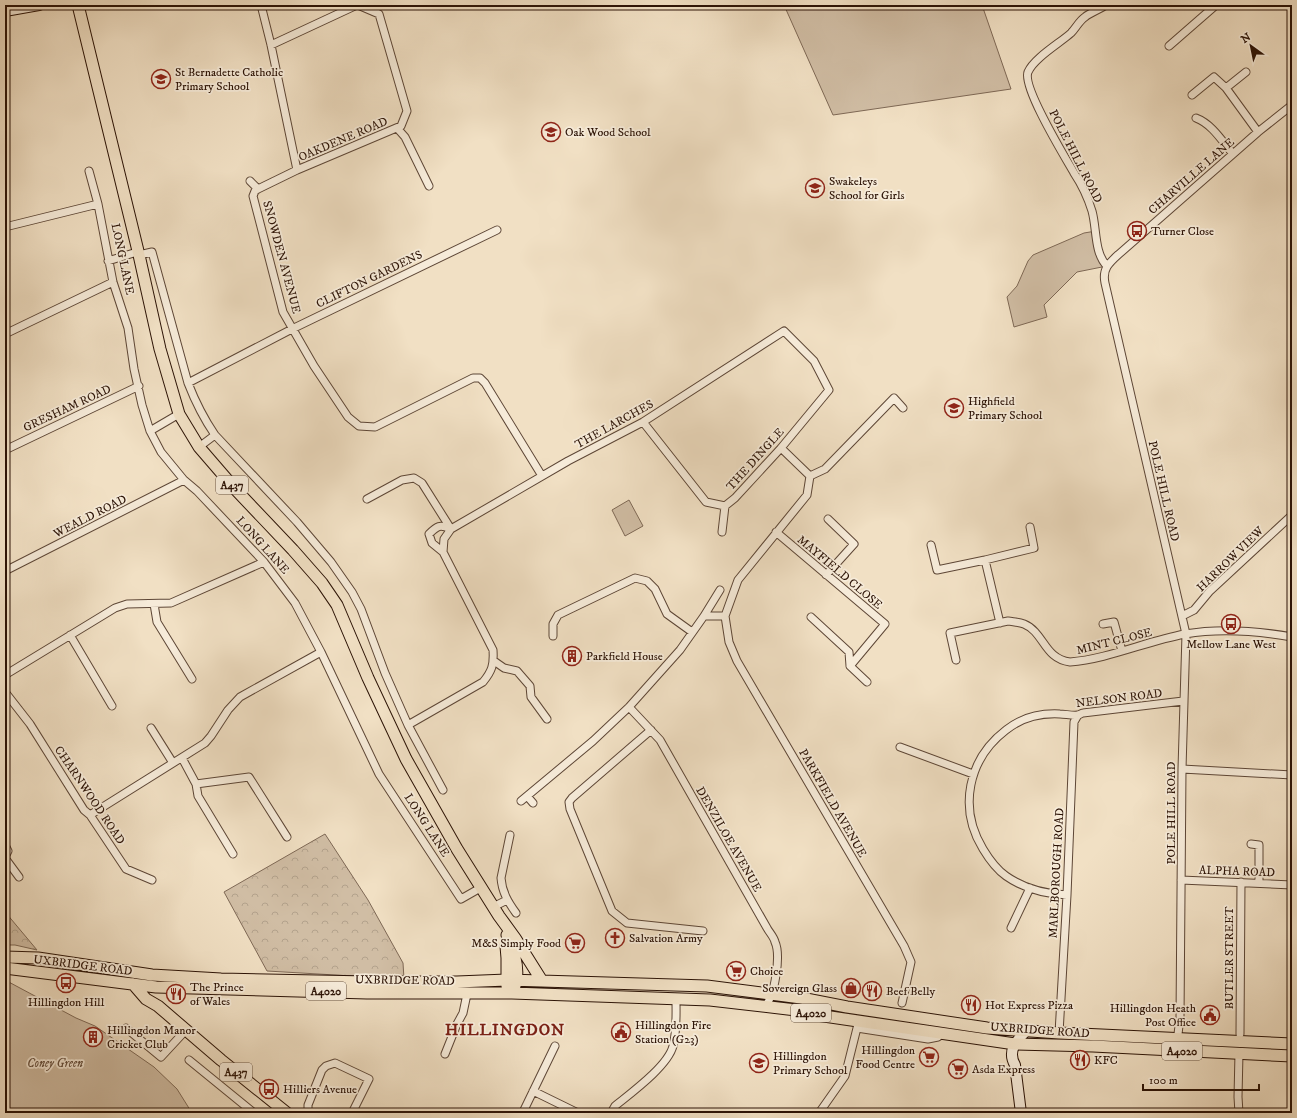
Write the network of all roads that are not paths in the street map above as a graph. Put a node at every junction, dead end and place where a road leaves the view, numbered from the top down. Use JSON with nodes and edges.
{"nodes":[{"id":1,"x":40,"y":5,"type":"edge"},
{"id":2,"x":78,"y":5,"type":"edge"},
{"id":3,"x":261,"y":5,"type":"edge"},
{"id":4,"x":358,"y":5,"type":"edge"},
{"id":5,"x":1106,"y":5,"type":"edge"},
{"id":6,"x":1216,"y":5,"type":"edge"},
{"id":7,"x":5,"y":11,"type":"edge"},
{"id":8,"x":271,"y":45,"type":"junction"},
{"id":9,"x":1169,"y":46,"type":"dead end"},
{"id":10,"x":1246,"y":72,"type":"dead end"},
{"id":11,"x":1226,"y":88,"type":"junction"},
{"id":12,"x":1192,"y":95,"type":"dead end"},
{"id":13,"x":1292,"y":105,"type":"edge"},
{"id":14,"x":1196,"y":118,"type":"dead end"},
{"id":15,"x":397,"y":128,"type":"junction"},
{"id":16,"x":1258,"y":132,"type":"junction"},
{"id":17,"x":1233,"y":154,"type":"junction"},
{"id":18,"x":297,"y":170,"type":"junction"},
{"id":19,"x":88,"y":171,"type":"dead end"},
{"id":20,"x":250,"y":181,"type":"dead end"},
{"id":21,"x":429,"y":186,"type":"dead end"},
{"id":22,"x":258,"y":189,"type":"junction"},
{"id":23,"x":98,"y":204,"type":"junction"},
{"id":24,"x":5,"y":227,"type":"edge"},
{"id":25,"x":497,"y":230,"type":"dead end"},
{"id":26,"x":138,"y":254,"type":"junction"},
{"id":27,"x":108,"y":261,"type":"junction"},
{"id":28,"x":1107,"y":266,"type":"junction"},
{"id":29,"x":112,"y":282,"type":"junction"},
{"id":30,"x":292,"y":329,"type":"junction"},
{"id":31,"x":784,"y":331,"type":"joint"},
{"id":32,"x":5,"y":334,"type":"edge"},
{"id":33,"x":188,"y":383,"type":"junction"},
{"id":34,"x":139,"y":386,"type":"junction"},
{"id":35,"x":903,"y":408,"type":"dead end"},
{"id":36,"x":179,"y":414,"type":"junction"},
{"id":37,"x":643,"y":422,"type":"junction"},
{"id":38,"x":150,"y":431,"type":"junction"},
{"id":39,"x":215,"y":435,"type":"junction"},
{"id":40,"x":199,"y":447,"type":"junction"},
{"id":41,"x":781,"y":448,"type":"junction"},
{"id":42,"x":5,"y":450,"type":"edge"},
{"id":43,"x":542,"y":476,"type":"junction"},
{"id":44,"x":810,"y":476,"type":"junction"},
{"id":45,"x":184,"y":480,"type":"junction"},
{"id":46,"x":367,"y":499,"type":"dead end"},
{"id":47,"x":724,"y":506,"type":"junction"},
{"id":48,"x":1292,"y":515,"type":"edge"},
{"id":49,"x":828,"y":519,"type":"dead end"},
{"id":50,"x":1030,"y":527,"type":"dead end"},
{"id":51,"x":451,"y":529,"type":"junction"},
{"id":52,"x":722,"y":532,"type":"dead end"},
{"id":53,"x":776,"y":532,"type":"junction"},
{"id":54,"x":931,"y":545,"type":"dead end"},
{"id":55,"x":443,"y":552,"type":"junction"},
{"id":56,"x":986,"y":560,"type":"junction"},
{"id":57,"x":264,"y":562,"type":"junction"},
{"id":58,"x":5,"y":571,"type":"edge"},
{"id":59,"x":826,"y":575,"type":"junction"},
{"id":60,"x":720,"y":590,"type":"dead end"},
{"id":61,"x":154,"y":604,"type":"junction"},
{"id":62,"x":704,"y":616,"type":"junction"},
{"id":63,"x":725,"y":616,"type":"junction"},
{"id":64,"x":1182,"y":616,"type":"junction"},
{"id":65,"x":811,"y":618,"type":"dead end"},
{"id":66,"x":1000,"y":623,"type":"junction"},
{"id":67,"x":1103,"y":624,"type":"dead end"},
{"id":68,"x":692,"y":632,"type":"junction"},
{"id":69,"x":1186,"y":634,"type":"junction"},
{"id":70,"x":70,"y":635,"type":"junction"},
{"id":71,"x":553,"y":636,"type":"dead end"},
{"id":72,"x":1292,"y":637,"type":"edge"},
{"id":73,"x":1122,"y":651,"type":"junction"},
{"id":74,"x":321,"y":652,"type":"junction"},
{"id":75,"x":494,"y":660,"type":"junction"},
{"id":76,"x":956,"y":660,"type":"dead end"},
{"id":77,"x":850,"y":666,"type":"junction"},
{"id":78,"x":5,"y":675,"type":"edge"},
{"id":79,"x":192,"y":679,"type":"dead end"},
{"id":80,"x":867,"y":682,"type":"dead end"},
{"id":81,"x":5,"y":692,"type":"edge"},
{"id":82,"x":1183,"y":701,"type":"junction"},
{"id":83,"x":112,"y":706,"type":"dead end"},
{"id":84,"x":629,"y":707,"type":"junction"},
{"id":85,"x":1078,"y":715,"type":"junction"},
{"id":86,"x":547,"y":718,"type":"dead end"},
{"id":87,"x":408,"y":725,"type":"junction"},
{"id":88,"x":151,"y":728,"type":"dead end"},
{"id":89,"x":651,"y":730,"type":"junction"},
{"id":90,"x":900,"y":747,"type":"dead end"},
{"id":91,"x":182,"y":758,"type":"junction"},
{"id":92,"x":173,"y":763,"type":"junction"},
{"id":93,"x":1182,"y":770,"type":"junction"},
{"id":94,"x":973,"y":774,"type":"junction"},
{"id":95,"x":1292,"y":774,"type":"edge"},
{"id":96,"x":196,"y":784,"type":"junction"},
{"id":97,"x":443,"y":790,"type":"dead end"},
{"id":98,"x":527,"y":796,"type":"junction"},
{"id":99,"x":521,"y":801,"type":"dead end"},
{"id":100,"x":533,"y":804,"type":"dead end"},
{"id":101,"x":90,"y":815,"type":"junction"},
{"id":102,"x":510,"y":835,"type":"dead end"},
{"id":103,"x":287,"y":837,"type":"dead end"},
{"id":104,"x":5,"y":844,"type":"edge"},
{"id":105,"x":1251,"y":844,"type":"dead end"},
{"id":106,"x":233,"y":854,"type":"dead end"},
{"id":107,"x":5,"y":858,"type":"edge"},
{"id":108,"x":19,"y":877,"type":"dead end"},
{"id":109,"x":152,"y":880,"type":"dead end"},
{"id":110,"x":1181,"y":880,"type":"junction"},
{"id":111,"x":1241,"y":882,"type":"junction"},
{"id":112,"x":1259,"y":883,"type":"junction"},
{"id":113,"x":1292,"y":885,"type":"edge"},
{"id":114,"x":482,"y":887,"type":"junction"},
{"id":115,"x":1030,"y":888,"type":"junction"},
{"id":116,"x":1066,"y":895,"type":"junction"},
{"id":117,"x":507,"y":900,"type":"junction"},
{"id":118,"x":516,"y":913,"type":"dead end"},
{"id":119,"x":498,"y":916,"type":"junction"},
{"id":120,"x":1011,"y":928,"type":"dead end"},
{"id":121,"x":703,"y":931,"type":"dead end"},
{"id":122,"x":5,"y":957,"type":"edge"},
{"id":123,"x":5,"y":968,"type":"edge"},
{"id":124,"x":152,"y":976,"type":"junction"},
{"id":125,"x":512,"y":980,"type":"junction"},
{"id":126,"x":542,"y":981,"type":"junction"},
{"id":127,"x":133,"y":984,"type":"junction"},
{"id":128,"x":707,"y":986,"type":"junction"},
{"id":129,"x":156,"y":987,"type":"junction"},
{"id":130,"x":510,"y":993,"type":"junction"},
{"id":131,"x":467,"y":994,"type":"junction"},
{"id":132,"x":772,"y":994,"type":"junction"},
{"id":133,"x":676,"y":999,"type":"junction"},
{"id":134,"x":710,"y":1000,"type":"junction"},
{"id":135,"x":902,"y":1003,"type":"dead end"},
{"id":136,"x":158,"y":1006,"type":"junction"},
{"id":137,"x":765,"y":1006,"type":"junction"},
{"id":138,"x":858,"y":1024,"type":"junction"},
{"id":139,"x":126,"y":1028,"type":"dead end"},
{"id":140,"x":186,"y":1030,"type":"junction"},
{"id":141,"x":1010,"y":1030,"type":"junction"},
{"id":142,"x":1026,"y":1031,"type":"junction"},
{"id":143,"x":1059,"y":1033,"type":"junction"},
{"id":144,"x":1240,"y":1034,"type":"dead end"},
{"id":145,"x":1177,"y":1039,"type":"junction"},
{"id":146,"x":1015,"y":1044,"type":"junction"},
{"id":147,"x":1292,"y":1044,"type":"edge"},
{"id":148,"x":555,"y":1046,"type":"dead end"},
{"id":149,"x":1176,"y":1050,"type":"junction"},
{"id":150,"x":1239,"y":1053,"type":"junction"},
{"id":151,"x":445,"y":1054,"type":"dead end"},
{"id":152,"x":1292,"y":1056,"type":"edge"},
{"id":153,"x":189,"y":1060,"type":"dead end"},
{"id":154,"x":533,"y":1091,"type":"junction"},
{"id":155,"x":524,"y":1110,"type":"dead end"},
{"id":156,"x":280,"y":1111,"type":"edge"},
{"id":157,"x":254,"y":1113,"type":"edge"},
{"id":158,"x":308,"y":1113,"type":"edge"},
{"id":159,"x":352,"y":1113,"type":"edge"},
{"id":160,"x":578,"y":1113,"type":"edge"},
{"id":161,"x":611,"y":1113,"type":"edge"},
{"id":162,"x":819,"y":1113,"type":"edge"},
{"id":163,"x":1021,"y":1113,"type":"edge"},
{"id":164,"x":1239,"y":1113,"type":"edge"}],
"edges":[{"from":1,"to":7,"type":"street"},
{"from":2,"to":26,"type":"main road","name":"LONG LANE","number":"A437"},
{"from":3,"to":8,"type":"street"},
{"from":4,"to":8,"type":"street","name":"OAKDENE ROAD"},
{"from":4,"to":15,"type":"street","name":"OAKDENE ROAD"},
{"from":5,"to":28,"type":"street","name":"POLE HILL ROAD"},
{"from":6,"to":9,"type":"street"},
{"from":8,"to":18,"type":"street"},
{"from":10,"to":11,"type":"street"},
{"from":11,"to":12,"type":"street"},
{"from":11,"to":16,"type":"street"},
{"from":13,"to":16,"type":"street","name":"CHARVILLE LANE"},
{"from":14,"to":17,"type":"street"},
{"from":15,"to":18,"type":"street","name":"OAKDENE ROAD"},
{"from":15,"to":21,"type":"street"},
{"from":16,"to":17,"type":"street","name":"CHARVILLE LANE"},
{"from":17,"to":28,"type":"street","name":"CHARVILLE LANE"},
{"from":18,"to":22,"type":"street","name":"SNOWDEN AVENUE"},
{"from":19,"to":23,"type":"street","name":"LONG LANE"},
{"from":20,"to":22,"type":"street"},
{"from":22,"to":30,"type":"street","name":"SNOWDEN AVENUE"},
{"from":23,"to":24,"type":"street"},
{"from":23,"to":27,"type":"street","name":"LONG LANE"},
{"from":25,"to":30,"type":"street","name":"CLIFTON GARDENS"},
{"from":26,"to":27,"type":"street"},
{"from":26,"to":33,"type":"street","name":"LONG LANE"},
{"from":26,"to":36,"type":"main road","name":"LONG LANE","number":"A437"},
{"from":27,"to":29,"type":"street","name":"LONG LANE"},
{"from":28,"to":64,"type":"street","name":"POLE HILL ROAD"},
{"from":29,"to":32,"type":"street"},
{"from":29,"to":34,"type":"street","name":"LONG LANE"},
{"from":30,"to":33,"type":"street","name":"CLIFTON GARDENS"},
{"from":30,"to":43,"type":"street"},
{"from":31,"to":37,"type":"street","name":"THE LARCHES"},
{"from":31,"to":41,"type":"street","name":"THE DINGLE"},
{"from":33,"to":39,"type":"street","name":"LONG LANE"},
{"from":34,"to":38,"type":"street","name":"LONG LANE"},
{"from":34,"to":42,"type":"street","name":"GRESHAM ROAD"},
{"from":35,"to":44,"type":"street"},
{"from":36,"to":38,"type":"street"},
{"from":36,"to":40,"type":"main road","name":"LONG LANE","number":"A437"},
{"from":37,"to":43,"type":"street","name":"THE LARCHES"},
{"from":37,"to":47,"type":"street","name":"THE DINGLE"},
{"from":38,"to":45,"type":"street","name":"LONG LANE"},
{"from":39,"to":40,"type":"street"},
{"from":39,"to":87,"type":"street","name":"LONG LANE"},
{"from":40,"to":114,"type":"main road","name":"LONG LANE","number":"A437"},
{"from":41,"to":44,"type":"street"},
{"from":41,"to":47,"type":"street","name":"THE DINGLE"},
{"from":43,"to":51,"type":"street","name":"THE LARCHES"},
{"from":44,"to":53,"type":"street"},
{"from":45,"to":57,"type":"street","name":"LONG LANE"},
{"from":45,"to":58,"type":"street","name":"WEALD ROAD"},
{"from":46,"to":51,"type":"street"},
{"from":47,"to":52,"type":"street"},
{"from":48,"to":64,"type":"street","name":"HARROW VIEW"},
{"from":49,"to":59,"type":"street"},
{"from":50,"to":56,"type":"street"},
{"from":51,"to":55,"type":"street"},
{"from":51,"to":55,"type":"street","name":"THE LARCHES"},
{"from":53,"to":59,"type":"street","name":"MAYFIELD CLOSE"},
{"from":53,"to":63,"type":"street"},
{"from":54,"to":56,"type":"street"},
{"from":55,"to":75,"type":"street","name":"THE LARCHES"},
{"from":56,"to":66,"type":"street"},
{"from":57,"to":61,"type":"street"},
{"from":57,"to":74,"type":"street","name":"LONG LANE"},
{"from":59,"to":77,"type":"street","name":"MAYFIELD CLOSE"},
{"from":60,"to":62,"type":"street"},
{"from":61,"to":70,"type":"street"},
{"from":61,"to":79,"type":"street"},
{"from":62,"to":63,"type":"street"},
{"from":62,"to":68,"type":"street"},
{"from":63,"to":135,"type":"street","name":"PARKFIELD AVENUE"},
{"from":64,"to":69,"type":"street","name":"POLE HILL ROAD"},
{"from":65,"to":77,"type":"street"},
{"from":66,"to":73,"type":"street","name":"MINT CLOSE"},
{"from":66,"to":76,"type":"street","name":"MINT CLOSE"},
{"from":67,"to":73,"type":"street"},
{"from":68,"to":71,"type":"street"},
{"from":68,"to":84,"type":"street"},
{"from":69,"to":72,"type":"street"},
{"from":69,"to":73,"type":"street","name":"MINT CLOSE"},
{"from":69,"to":82,"type":"street","name":"POLE HILL ROAD"},
{"from":70,"to":78,"type":"street"},
{"from":70,"to":83,"type":"street"},
{"from":74,"to":91,"type":"street"},
{"from":74,"to":114,"type":"street","name":"LONG LANE"},
{"from":75,"to":86,"type":"street"},
{"from":75,"to":87,"type":"street"},
{"from":77,"to":80,"type":"street"},
{"from":81,"to":101,"type":"street","name":"CHARNWOOD ROAD"},
{"from":82,"to":85,"type":"street","name":"NELSON ROAD"},
{"from":82,"to":93,"type":"street","name":"POLE HILL ROAD"},
{"from":84,"to":89,"type":"street","name":"DENZILOE AVENUE"},
{"from":84,"to":98,"type":"street"},
{"from":85,"to":94,"type":"street","name":"NELSON ROAD"},
{"from":85,"to":116,"type":"street","name":"MARLBOROUGH ROAD"},
{"from":87,"to":97,"type":"street","name":"LONG LANE"},
{"from":88,"to":92,"type":"street"},
{"from":89,"to":121,"type":"street"},
{"from":89,"to":132,"type":"street","name":"DENZILOE AVENUE"},
{"from":90,"to":94,"type":"street"},
{"from":91,"to":92,"type":"street"},
{"from":91,"to":96,"type":"street"},
{"from":92,"to":101,"type":"street"},
{"from":93,"to":95,"type":"street"},
{"from":93,"to":110,"type":"street","name":"POLE HILL ROAD"},
{"from":94,"to":115,"type":"street","name":"NELSON ROAD"},
{"from":96,"to":103,"type":"street"},
{"from":96,"to":106,"type":"street"},
{"from":98,"to":99,"type":"street"},
{"from":98,"to":100,"type":"street"},
{"from":101,"to":109,"type":"street","name":"CHARNWOOD ROAD"},
{"from":102,"to":117,"type":"street"},
{"from":104,"to":107,"type":"street"},
{"from":105,"to":112,"type":"street"},
{"from":107,"to":108,"type":"street"},
{"from":110,"to":111,"type":"street","name":"ALPHA ROAD"},
{"from":110,"to":145,"type":"street","name":"POLE HILL ROAD"},
{"from":111,"to":112,"type":"street","name":"ALPHA ROAD"},
{"from":111,"to":144,"type":"street","name":"BUTLER STREET"},
{"from":112,"to":113,"type":"street","name":"ALPHA ROAD"},
{"from":114,"to":119,"type":"main road","name":"LONG LANE","number":"A437"},
{"from":115,"to":116,"type":"street","name":"NELSON ROAD"},
{"from":115,"to":120,"type":"street"},
{"from":116,"to":143,"type":"street","name":"MARLBOROUGH ROAD"},
{"from":117,"to":118,"type":"street"},
{"from":117,"to":119,"type":"street"},
{"from":119,"to":125,"type":"main road","name":"LONG LANE","number":"A437"},
{"from":119,"to":126,"type":"main road","name":"LONG LANE","number":"A437"},
{"from":122,"to":124,"type":"main road","name":"UXBRIDGE ROAD","number":"A4020"},
{"from":123,"to":127,"type":"main road","name":"UXBRIDGE ROAD","number":"A4020"},
{"from":124,"to":125,"type":"main road","name":"UXBRIDGE ROAD","number":"A4020"},
{"from":124,"to":129,"type":"main road"},
{"from":125,"to":126,"type":"main road","name":"UXBRIDGE ROAD","number":"A4020"},
{"from":125,"to":130,"type":"main road","name":"LONG LANE","number":"A437"},
{"from":126,"to":128,"type":"main road","name":"UXBRIDGE ROAD","number":"A4020"},
{"from":127,"to":129,"type":"main road","name":"UXBRIDGE ROAD","number":"A4020"},
{"from":127,"to":136,"type":"main road","number":"A437"},
{"from":128,"to":132,"type":"main road","name":"UXBRIDGE ROAD","number":"A4020"},
{"from":128,"to":134,"type":"street"},
{"from":129,"to":131,"type":"main road","name":"UXBRIDGE ROAD","number":"A4020"},
{"from":129,"to":136,"type":"main road"},
{"from":130,"to":131,"type":"main road","name":"UXBRIDGE ROAD","number":"A4020"},
{"from":130,"to":133,"type":"main road","name":"UXBRIDGE ROAD","number":"A4020"},
{"from":131,"to":151,"type":"street"},
{"from":132,"to":137,"type":"street"},
{"from":132,"to":141,"type":"main road","name":"UXBRIDGE ROAD","number":"A4020"},
{"from":133,"to":134,"type":"main road","name":"UXBRIDGE ROAD","number":"A4020"},
{"from":133,"to":161,"type":"street"},
{"from":134,"to":137,"type":"main road","name":"UXBRIDGE ROAD","number":"A4020"},
{"from":136,"to":140,"type":"main road","number":"A437"},
{"from":137,"to":138,"type":"main road","name":"UXBRIDGE ROAD","number":"A4020"},
{"from":138,"to":146,"type":"main road","name":"UXBRIDGE ROAD","number":"A4020"},
{"from":138,"to":162,"type":"street"},
{"from":139,"to":140,"type":"street"},
{"from":140,"to":156,"type":"main road","number":"A437"},
{"from":141,"to":142,"type":"main road","name":"UXBRIDGE ROAD","number":"A4020"},
{"from":141,"to":146,"type":"street"},
{"from":142,"to":143,"type":"main road","name":"UXBRIDGE ROAD","number":"A4020"},
{"from":142,"to":146,"type":"street"},
{"from":143,"to":145,"type":"main road","name":"UXBRIDGE ROAD","number":"A4020"},
{"from":145,"to":147,"type":"main road","name":"UXBRIDGE ROAD","number":"A4020"},
{"from":145,"to":149,"type":"street","name":"POLE HILL ROAD"},
{"from":146,"to":149,"type":"main road","name":"UXBRIDGE ROAD","number":"A4020"},
{"from":146,"to":163,"type":"street"},
{"from":148,"to":154,"type":"street"},
{"from":149,"to":150,"type":"main road","name":"UXBRIDGE ROAD","number":"A4020"},
{"from":150,"to":152,"type":"main road","name":"UXBRIDGE ROAD","number":"A4020"},
{"from":150,"to":164,"type":"street"},
{"from":153,"to":157,"type":"street"},
{"from":154,"to":155,"type":"street"},
{"from":154,"to":160,"type":"street"},
{"from":158,"to":159,"type":"street"}]}
